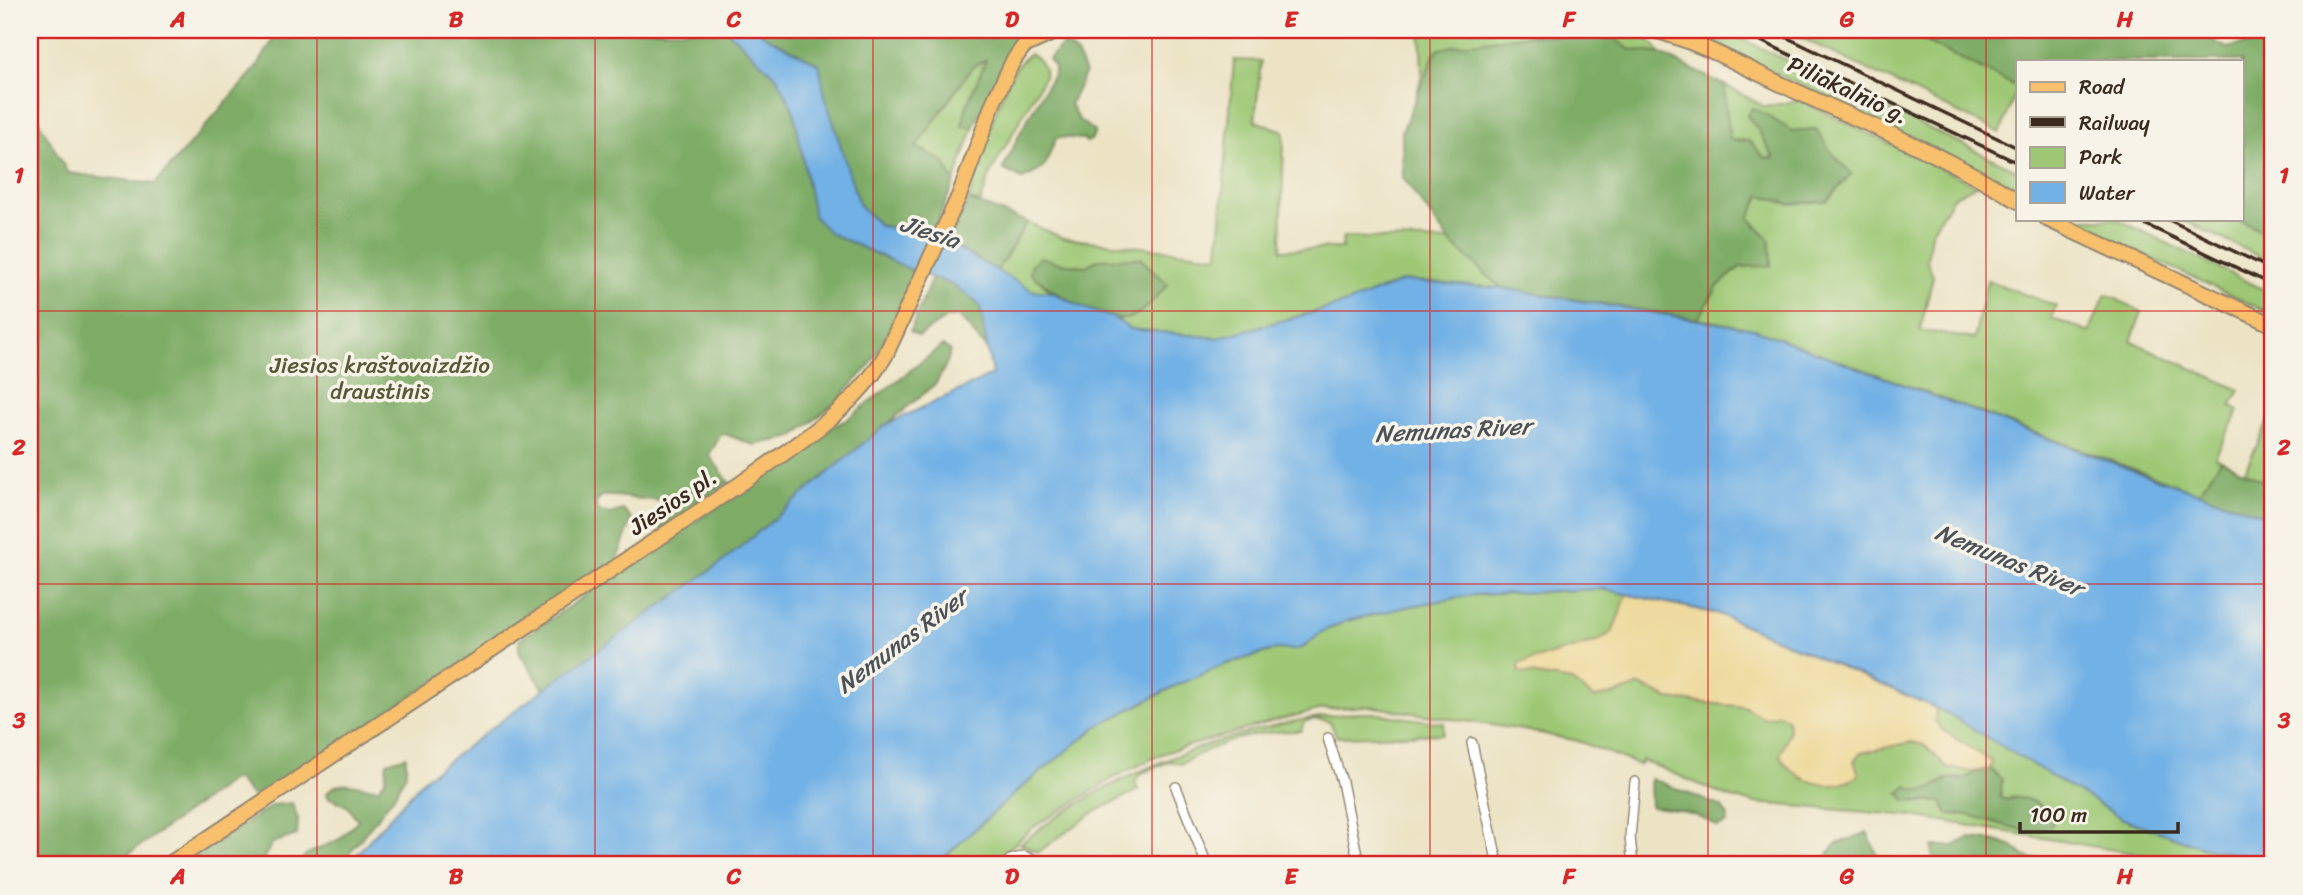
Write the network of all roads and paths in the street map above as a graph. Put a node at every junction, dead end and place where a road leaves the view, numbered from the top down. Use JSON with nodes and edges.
{"nodes":[{"id":1,"x":1035,"y":30,"type":"edge"},
{"id":2,"x":1059,"y":30,"type":"edge"},
{"id":3,"x":1654,"y":30,"type":"edge"},
{"id":4,"x":1024,"y":46,"type":"junction"},
{"id":5,"x":2016,"y":200,"type":"edge"},
{"id":6,"x":2049,"y":220,"type":"edge"},
{"id":7,"x":2273,"y":325,"type":"edge"},
{"id":8,"x":1328,"y":738,"type":"dead end"},
{"id":9,"x":1472,"y":743,"type":"dead end"},
{"id":10,"x":1635,"y":782,"type":"dead end"},
{"id":11,"x":1177,"y":787,"type":"dead end"},
{"id":12,"x":1037,"y":864,"type":"edge"},
{"id":13,"x":168,"y":865,"type":"edge"},
{"id":14,"x":1004,"y":865,"type":"edge"},
{"id":15,"x":1207,"y":865,"type":"edge"},
{"id":16,"x":1359,"y":865,"type":"edge"},
{"id":17,"x":1498,"y":865,"type":"edge"},
{"id":18,"x":1633,"y":865,"type":"edge"}],
"edges":[{"from":1,"to":4,"type":"main road","name":"Jiesios pl."},
{"from":2,"to":4,"type":"main road"},
{"from":3,"to":5,"type":"main road","name":"Piliakalnio g."},
{"from":4,"to":13,"type":"main road","name":"Jiesios pl."},
{"from":6,"to":7,"type":"main road"},
{"from":8,"to":16,"type":"street"},
{"from":9,"to":17,"type":"street"},
{"from":10,"to":18,"type":"street"},
{"from":11,"to":15,"type":"street"},
{"from":12,"to":14,"type":"street"}]}
